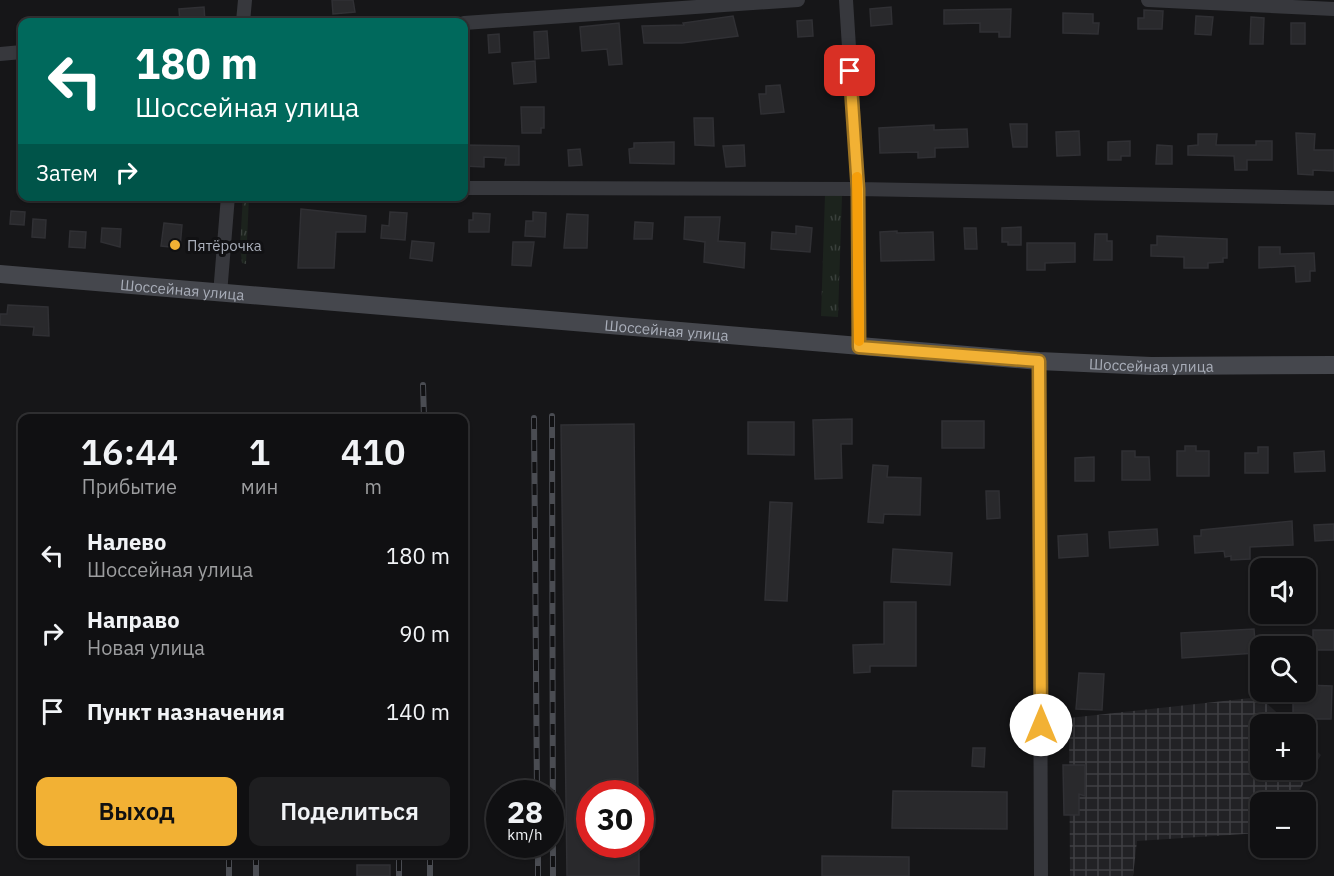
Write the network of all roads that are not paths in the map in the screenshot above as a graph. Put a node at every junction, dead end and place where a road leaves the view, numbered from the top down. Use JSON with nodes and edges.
{"nodes":[{"id":1,"x":245,"y":0,"type":"edge"},
{"id":2,"x":798,"y":0,"type":"edge"},
{"id":3,"x":846,"y":0,"type":"edge"},
{"id":4,"x":1148,"y":0,"type":"edge"},
{"id":5,"x":1334,"y":9,"type":"edge"},
{"id":6,"x":243,"y":18,"type":"edge"},
{"id":7,"x":468,"y":23,"type":"edge"},
{"id":8,"x":18,"y":52,"type":"edge"},
{"id":9,"x":0,"y":54,"type":"edge"},
{"id":10,"x":468,"y":188,"type":"edge"},
{"id":11,"x":858,"y":189,"type":"junction"},
{"id":12,"x":1334,"y":198,"type":"edge"},
{"id":13,"x":228,"y":201,"type":"edge"},
{"id":14,"x":0,"y":274,"type":"edge"},
{"id":15,"x":220,"y":294,"type":"junction"},
{"id":16,"x":859,"y":347,"type":"junction"},
{"id":17,"x":1039,"y":361,"type":"junction"},
{"id":18,"x":1334,"y":364,"type":"edge"},
{"id":19,"x":1041,"y":876,"type":"edge"}],
"edges":[{"from":1,"to":6,"type":"street"},
{"from":2,"to":7,"type":"street"},
{"from":3,"to":11,"type":"street"},
{"from":4,"to":5,"type":"street"},
{"from":8,"to":9,"type":"street"},
{"from":10,"to":11,"type":"street"},
{"from":11,"to":12,"type":"street"},
{"from":11,"to":16,"type":"street"},
{"from":13,"to":15,"type":"street"},
{"from":14,"to":15,"type":"main road","name":"Шоссейная улица"},
{"from":15,"to":16,"type":"main road","name":"Шоссейная улица"},
{"from":16,"to":17,"type":"main road","name":"Шоссейная улица"},
{"from":17,"to":18,"type":"main road","name":"Шоссейная улица"},
{"from":17,"to":19,"type":"street"}]}
